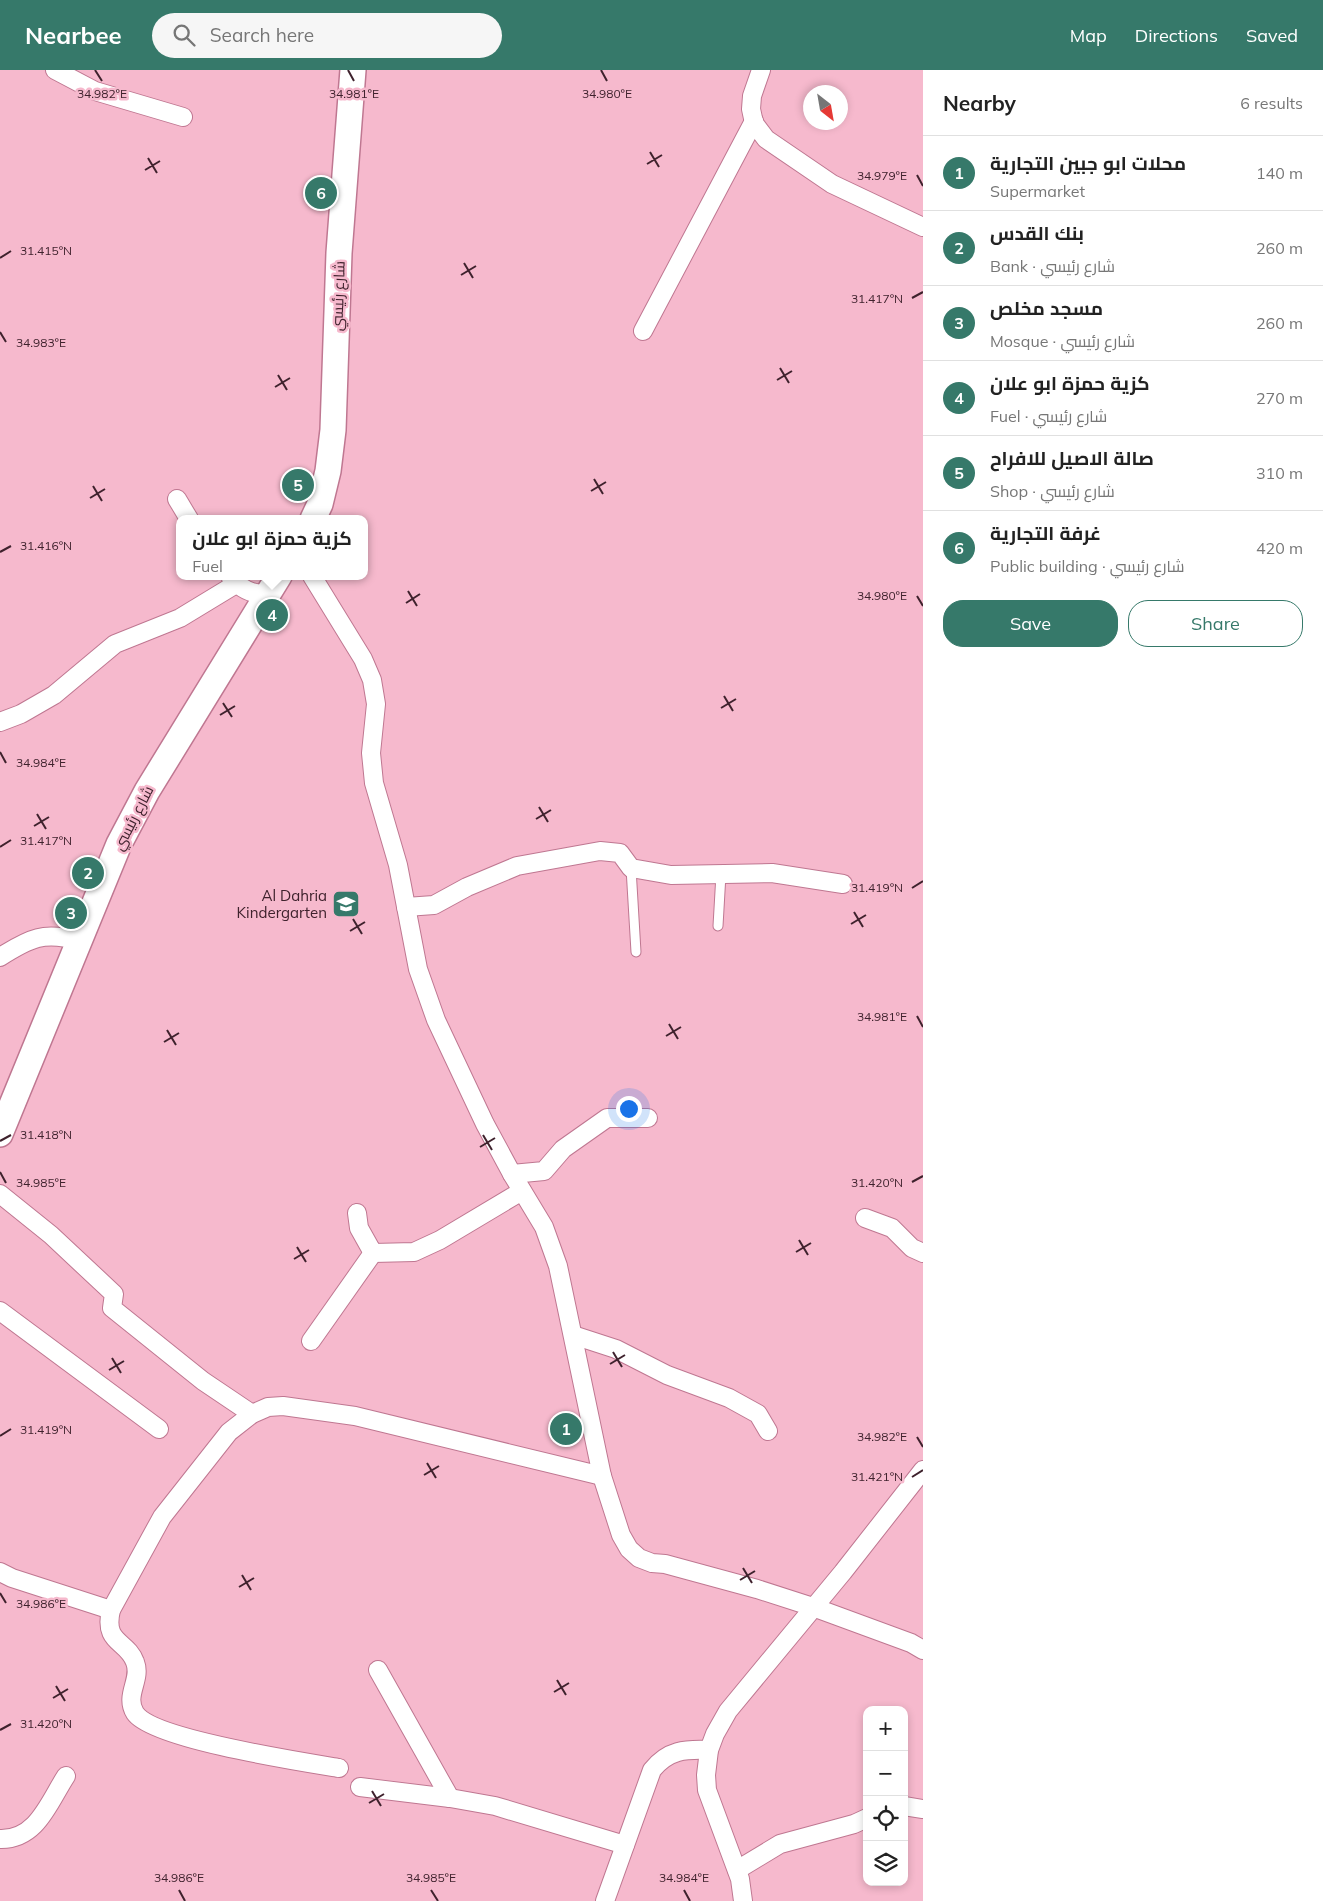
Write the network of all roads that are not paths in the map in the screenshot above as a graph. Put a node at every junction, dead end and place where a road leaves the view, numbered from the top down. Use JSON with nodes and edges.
{"nodes":[{"id":1,"x":55,"y":70,"type":"edge"},
{"id":2,"x":339,"y":70,"type":"edge"},
{"id":3,"x":354,"y":70,"type":"edge"},
{"id":4,"x":761,"y":70,"type":"edge"},
{"id":5,"x":184,"y":117,"type":"dead end"},
{"id":6,"x":754,"y":121,"type":"junction"},
{"id":7,"x":923,"y":227,"type":"edge"},
{"id":8,"x":643,"y":331,"type":"dead end"},
{"id":9,"x":177,"y":499,"type":"dead end"},
{"id":10,"x":187,"y":515,"type":"edge"},
{"id":11,"x":301,"y":515,"type":"edge"},
{"id":12,"x":315,"y":515,"type":"edge"},
{"id":13,"x":314,"y":580,"type":"edge"},
{"id":14,"x":256,"y":584,"type":"edge"},
{"id":15,"x":0,"y":722,"type":"edge"},
{"id":16,"x":631,"y":868,"type":"junction"},
{"id":17,"x":721,"y":874,"type":"junction"},
{"id":18,"x":843,"y":884,"type":"dead end"},
{"id":19,"x":406,"y":907,"type":"junction"},
{"id":20,"x":718,"y":926,"type":"dead end"},
{"id":21,"x":72,"y":939,"type":"junction"},
{"id":22,"x":636,"y":952,"type":"dead end"},
{"id":23,"x":0,"y":957,"type":"edge"},
{"id":24,"x":0,"y":1099,"type":"edge"},
{"id":25,"x":648,"y":1118,"type":"dead end"},
{"id":26,"x":0,"y":1134,"type":"edge"},
{"id":27,"x":512,"y":1174,"type":"junction"},
{"id":28,"x":522,"y":1191,"type":"junction"},
{"id":29,"x":0,"y":1194,"type":"edge"},
{"id":30,"x":357,"y":1213,"type":"dead end"},
{"id":31,"x":865,"y":1218,"type":"dead end"},
{"id":32,"x":923,"y":1252,"type":"edge"},
{"id":33,"x":372,"y":1253,"type":"junction"},
{"id":34,"x":0,"y":1311,"type":"edge"},
{"id":35,"x":573,"y":1335,"type":"junction"},
{"id":36,"x":310,"y":1341,"type":"dead end"},
{"id":37,"x":252,"y":1414,"type":"junction"},
{"id":38,"x":159,"y":1429,"type":"dead end"},
{"id":39,"x":768,"y":1431,"type":"dead end"},
{"id":40,"x":923,"y":1470,"type":"edge"},
{"id":41,"x":602,"y":1476,"type":"junction"},
{"id":42,"x":0,"y":1572,"type":"edge"},
{"id":43,"x":814,"y":1607,"type":"junction"},
{"id":44,"x":111,"y":1610,"type":"junction"},
{"id":45,"x":923,"y":1650,"type":"edge"},
{"id":46,"x":378,"y":1670,"type":"dead end"},
{"id":47,"x":709,"y":1750,"type":"junction"},
{"id":48,"x":339,"y":1768,"type":"dead end"},
{"id":49,"x":66,"y":1776,"type":"dead end"},
{"id":50,"x":360,"y":1787,"type":"dead end"},
{"id":51,"x":450,"y":1798,"type":"junction"},
{"id":52,"x":908,"y":1807,"type":"edge"},
{"id":53,"x":923,"y":1809,"type":"edge"},
{"id":54,"x":863,"y":1820,"type":"edge"},
{"id":55,"x":0,"y":1839,"type":"edge"},
{"id":56,"x":625,"y":1845,"type":"junction"},
{"id":57,"x":737,"y":1870,"type":"junction"},
{"id":58,"x":605,"y":1901,"type":"edge"},
{"id":59,"x":743,"y":1901,"type":"edge"}],
"edges":[{"from":1,"to":5,"type":"street"},
{"from":2,"to":11,"type":"main road","name":"شارع رئيسي"},
{"from":3,"to":12,"type":"main road","name":"شارع رئيسي"},
{"from":4,"to":6,"type":"street"},
{"from":6,"to":7,"type":"street"},
{"from":6,"to":8,"type":"street"},
{"from":9,"to":10,"type":"street"},
{"from":13,"to":19,"type":"street"},
{"from":14,"to":15,"type":"street"},
{"from":14,"to":21,"type":"main road","name":"شارع رئيسي"},
{"from":16,"to":17,"type":"street"},
{"from":16,"to":19,"type":"street"},
{"from":16,"to":22,"type":"lane"},
{"from":17,"to":18,"type":"street"},
{"from":17,"to":20,"type":"lane"},
{"from":19,"to":27,"type":"street"},
{"from":21,"to":23,"type":"street"},
{"from":21,"to":24,"type":"main road","name":"شارع رئيسي"},
{"from":21,"to":26,"type":"main road","name":"شارع رئيسي"},
{"from":25,"to":27,"type":"street"},
{"from":27,"to":28,"type":"street"},
{"from":28,"to":33,"type":"street"},
{"from":28,"to":35,"type":"street"},
{"from":29,"to":37,"type":"street"},
{"from":30,"to":33,"type":"street"},
{"from":31,"to":32,"type":"street"},
{"from":33,"to":36,"type":"street"},
{"from":34,"to":38,"type":"street"},
{"from":35,"to":39,"type":"street"},
{"from":35,"to":41,"type":"street"},
{"from":37,"to":41,"type":"street"},
{"from":37,"to":44,"type":"street"},
{"from":40,"to":43,"type":"street"},
{"from":41,"to":43,"type":"street"},
{"from":42,"to":44,"type":"street"},
{"from":43,"to":45,"type":"street"},
{"from":43,"to":47,"type":"street"},
{"from":44,"to":48,"type":"street"},
{"from":46,"to":51,"type":"street"},
{"from":47,"to":56,"type":"street"},
{"from":47,"to":57,"type":"street"},
{"from":49,"to":55,"type":"street"},
{"from":50,"to":51,"type":"street"},
{"from":51,"to":56,"type":"street"},
{"from":52,"to":53,"type":"street"},
{"from":54,"to":57,"type":"street"},
{"from":56,"to":58,"type":"street"},
{"from":57,"to":59,"type":"street"}]}
